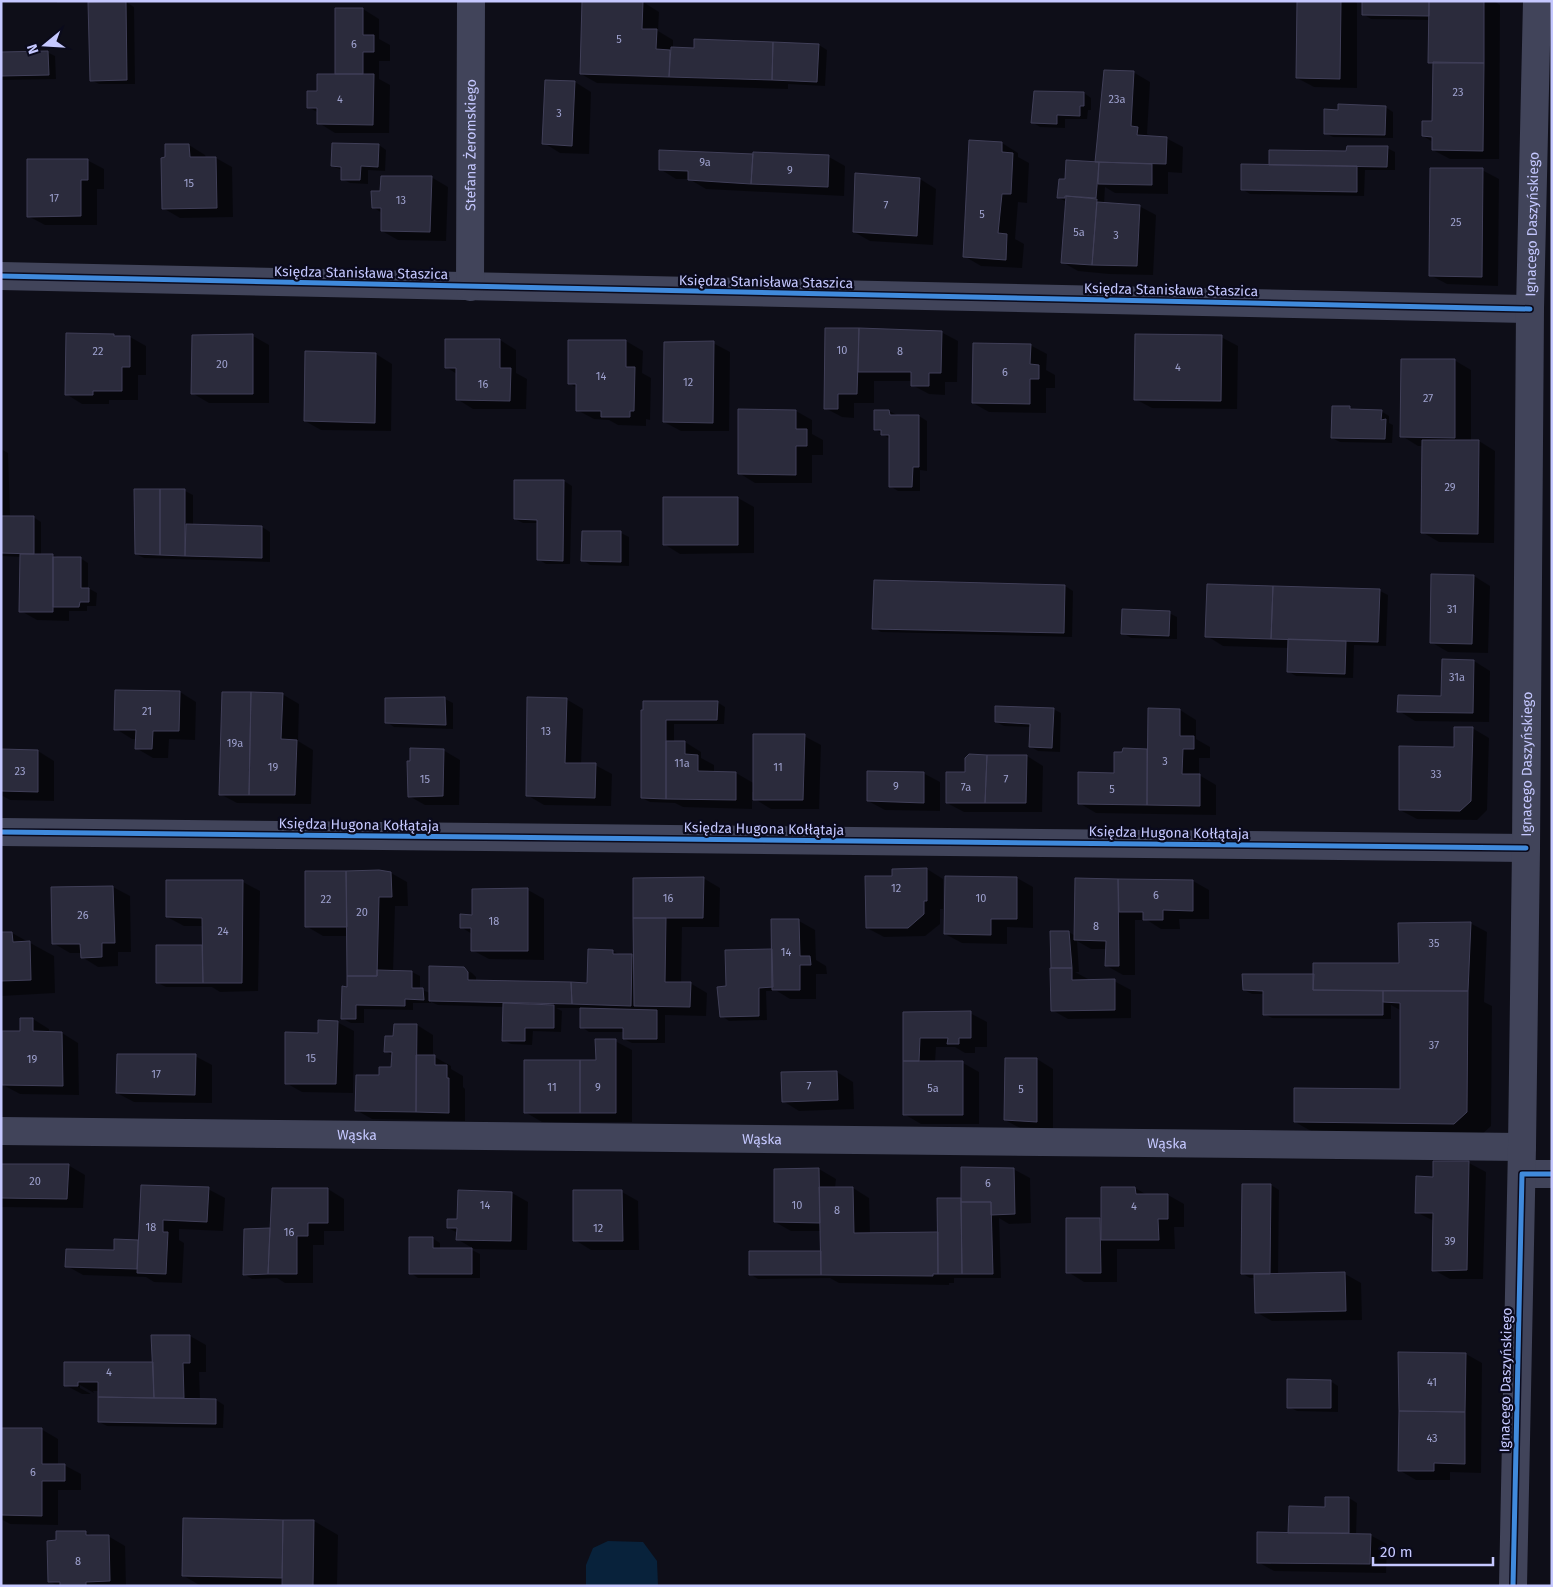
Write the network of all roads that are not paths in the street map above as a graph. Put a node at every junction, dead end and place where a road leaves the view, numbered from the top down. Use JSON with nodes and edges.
{"nodes":[{"id":1,"x":472,"y":1,"type":"edge"},
{"id":2,"x":1536,"y":1,"type":"edge"},
{"id":3,"x":1,"y":276,"type":"edge"},
{"id":4,"x":470,"y":287,"type":"junction"},
{"id":5,"x":1530,"y":309,"type":"junction"},
{"id":6,"x":1,"y":832,"type":"edge"},
{"id":7,"x":1526,"y":848,"type":"junction"},
{"id":8,"x":1,"y":1131,"type":"edge"},
{"id":9,"x":1522,"y":1147,"type":"junction"},
{"id":10,"x":1522,"y":1174,"type":"junction"},
{"id":11,"x":1552,"y":1174,"type":"edge"},
{"id":12,"x":1513,"y":1586,"type":"edge"}],
"edges":[{"from":1,"to":4,"type":"street","name":"Stefana Żeromskiego"},
{"from":2,"to":5,"type":"street","name":"Ignacego Daszyńskiego"},
{"from":3,"to":4,"type":"street","name":"Księdza Stanisława Staszica"},
{"from":4,"to":5,"type":"street","name":"Księdza Stanisława Staszica"},
{"from":5,"to":7,"type":"street","name":"Ignacego Daszyńskiego"},
{"from":6,"to":7,"type":"street","name":"Księdza Hugona Kołłątaja"},
{"from":7,"to":9,"type":"street","name":"Ignacego Daszyńskiego"},
{"from":8,"to":9,"type":"street","name":"Wąska"},
{"from":9,"to":10,"type":"street","name":"Ignacego Daszyńskiego"},
{"from":10,"to":11,"type":"street"},
{"from":10,"to":12,"type":"street","name":"Ignacego Daszyńskiego"}]}
